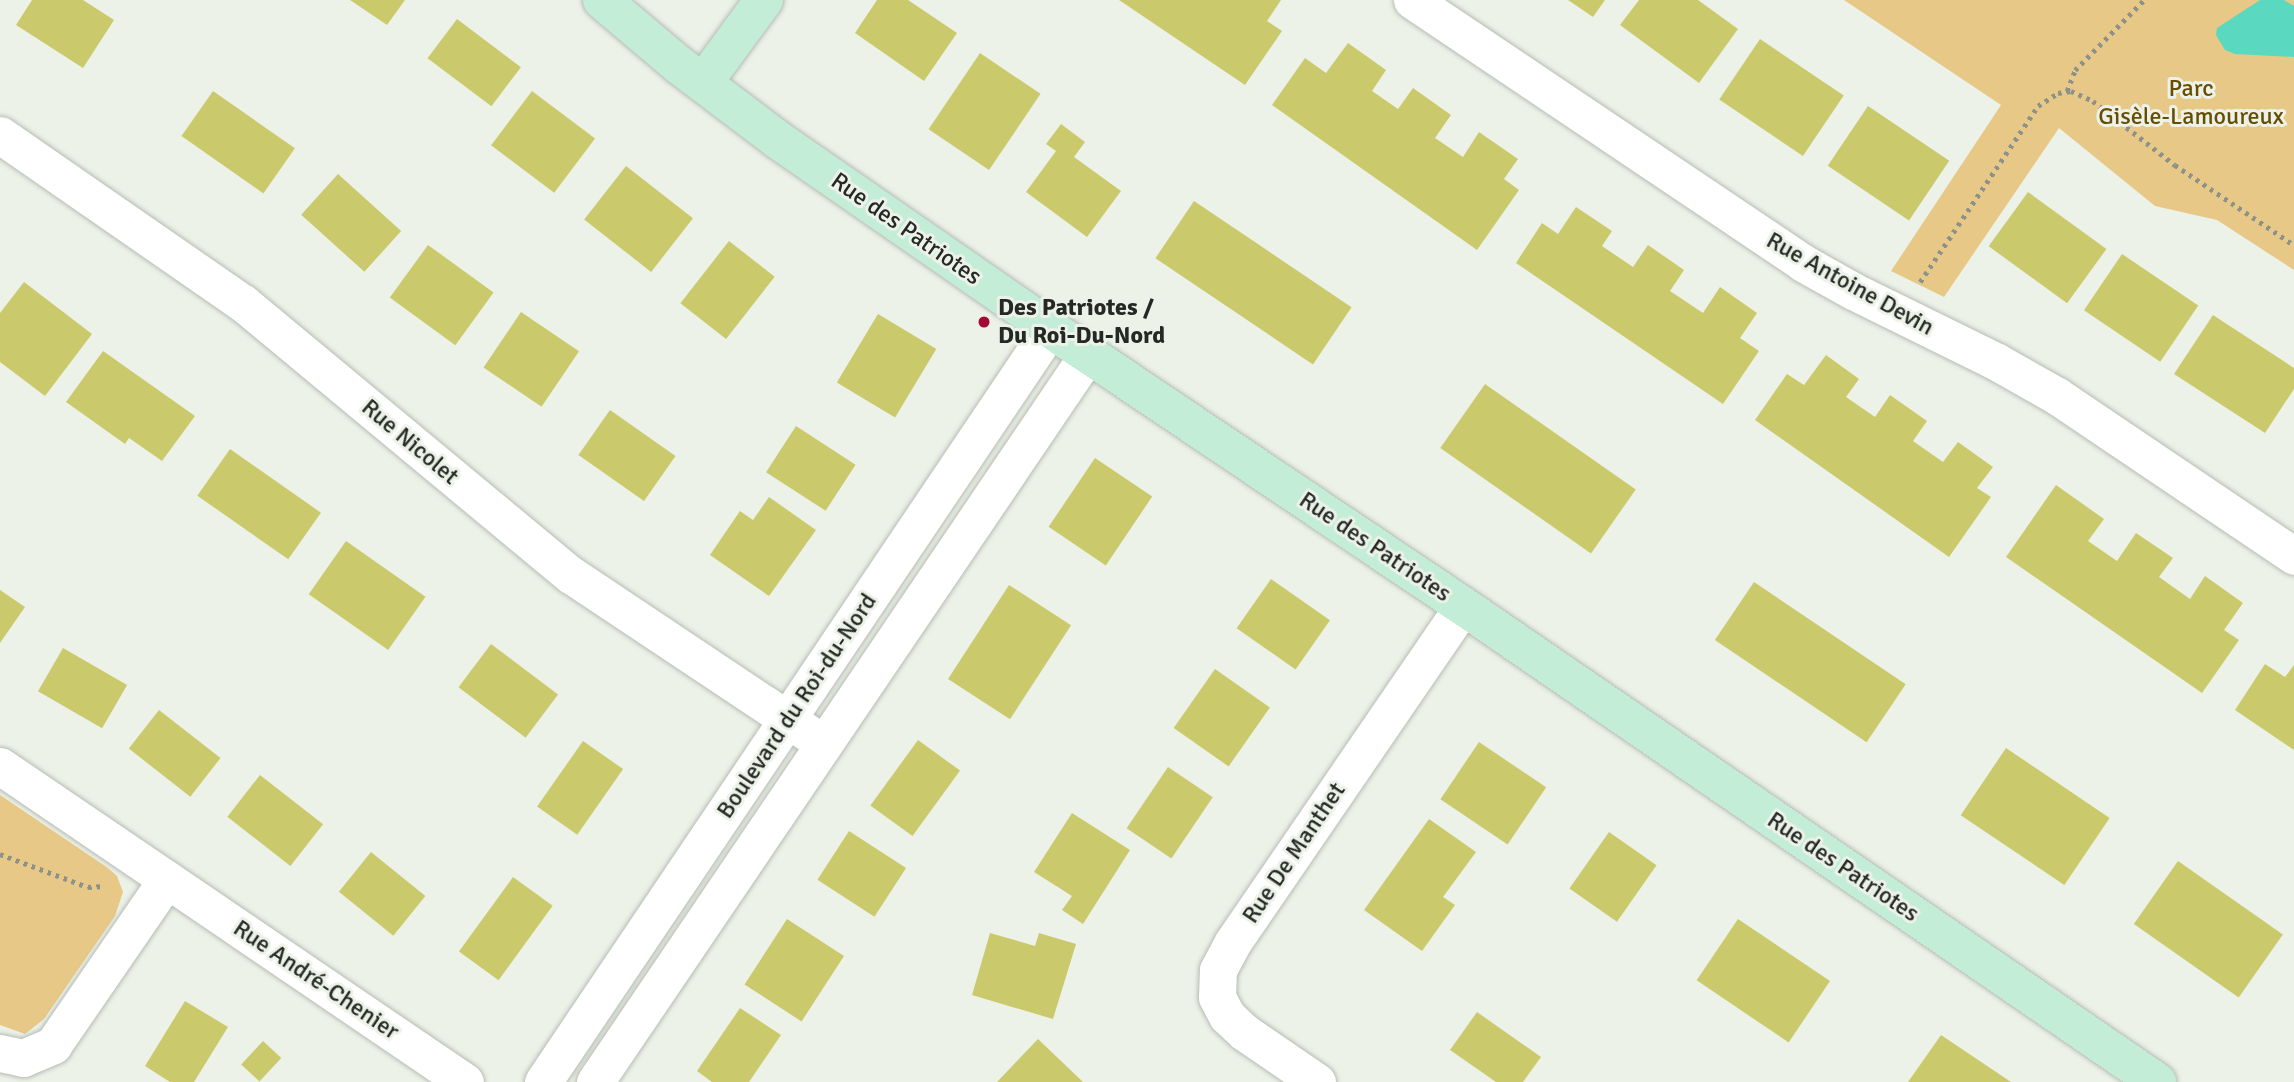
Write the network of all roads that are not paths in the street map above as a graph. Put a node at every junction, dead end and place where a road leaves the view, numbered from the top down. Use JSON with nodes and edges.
{"nodes":[{"id":1,"x":602,"y":0,"type":"edge"},
{"id":2,"x":764,"y":0,"type":"edge"},
{"id":3,"x":1412,"y":0,"type":"edge"},
{"id":4,"x":703,"y":83,"type":"junction"},
{"id":5,"x":0,"y":135,"type":"edge"},
{"id":6,"x":1050,"y":329,"type":"junction"},
{"id":7,"x":1088,"y":354,"type":"junction"},
{"id":8,"x":2294,"y":556,"type":"edge"},
{"id":9,"x":1463,"y":606,"type":"junction"},
{"id":10,"x":787,"y":721,"type":"junction"},
{"id":11,"x":824,"y":744,"type":"junction"},
{"id":12,"x":0,"y":766,"type":"edge"},
{"id":13,"x":167,"y":879,"type":"junction"},
{"id":14,"x":0,"y":1053,"type":"edge"},
{"id":15,"x":2146,"y":1079,"type":"edge"},
{"id":16,"x":465,"y":1082,"type":"edge"},
{"id":17,"x":543,"y":1082,"type":"edge"},
{"id":18,"x":595,"y":1082,"type":"edge"},
{"id":19,"x":1317,"y":1082,"type":"edge"}],
"edges":[{"from":1,"to":4,"type":"street","name":"Rue des Patriotes"},
{"from":2,"to":4,"type":"street"},
{"from":3,"to":8,"type":"street","name":"Rue Antoine Devin"},
{"from":4,"to":6,"type":"street","name":"Rue des Patriotes"},
{"from":5,"to":10,"type":"street","name":"Rue Nicolet"},
{"from":6,"to":7,"type":"street","name":"Rue des Patriotes"},
{"from":6,"to":10,"type":"street","name":"Boulevard du Roi-du-Nord"},
{"from":7,"to":9,"type":"street","name":"Rue des Patriotes"},
{"from":7,"to":11,"type":"street","name":"Boulevard du Roi-du-Nord"},
{"from":9,"to":15,"type":"street","name":"Rue des Patriotes"},
{"from":9,"to":19,"type":"street","name":"Rue De Manthet"},
{"from":10,"to":11,"type":"street","name":"Rue Nicolet"},
{"from":10,"to":17,"type":"street","name":"Boulevard du Roi-du-Nord"},
{"from":11,"to":18,"type":"street","name":"Boulevard du Roi-du-Nord"},
{"from":12,"to":13,"type":"street","name":"Rue André-Chenier"},
{"from":13,"to":14,"type":"street"},
{"from":13,"to":16,"type":"street","name":"Rue André-Chenier"}]}
